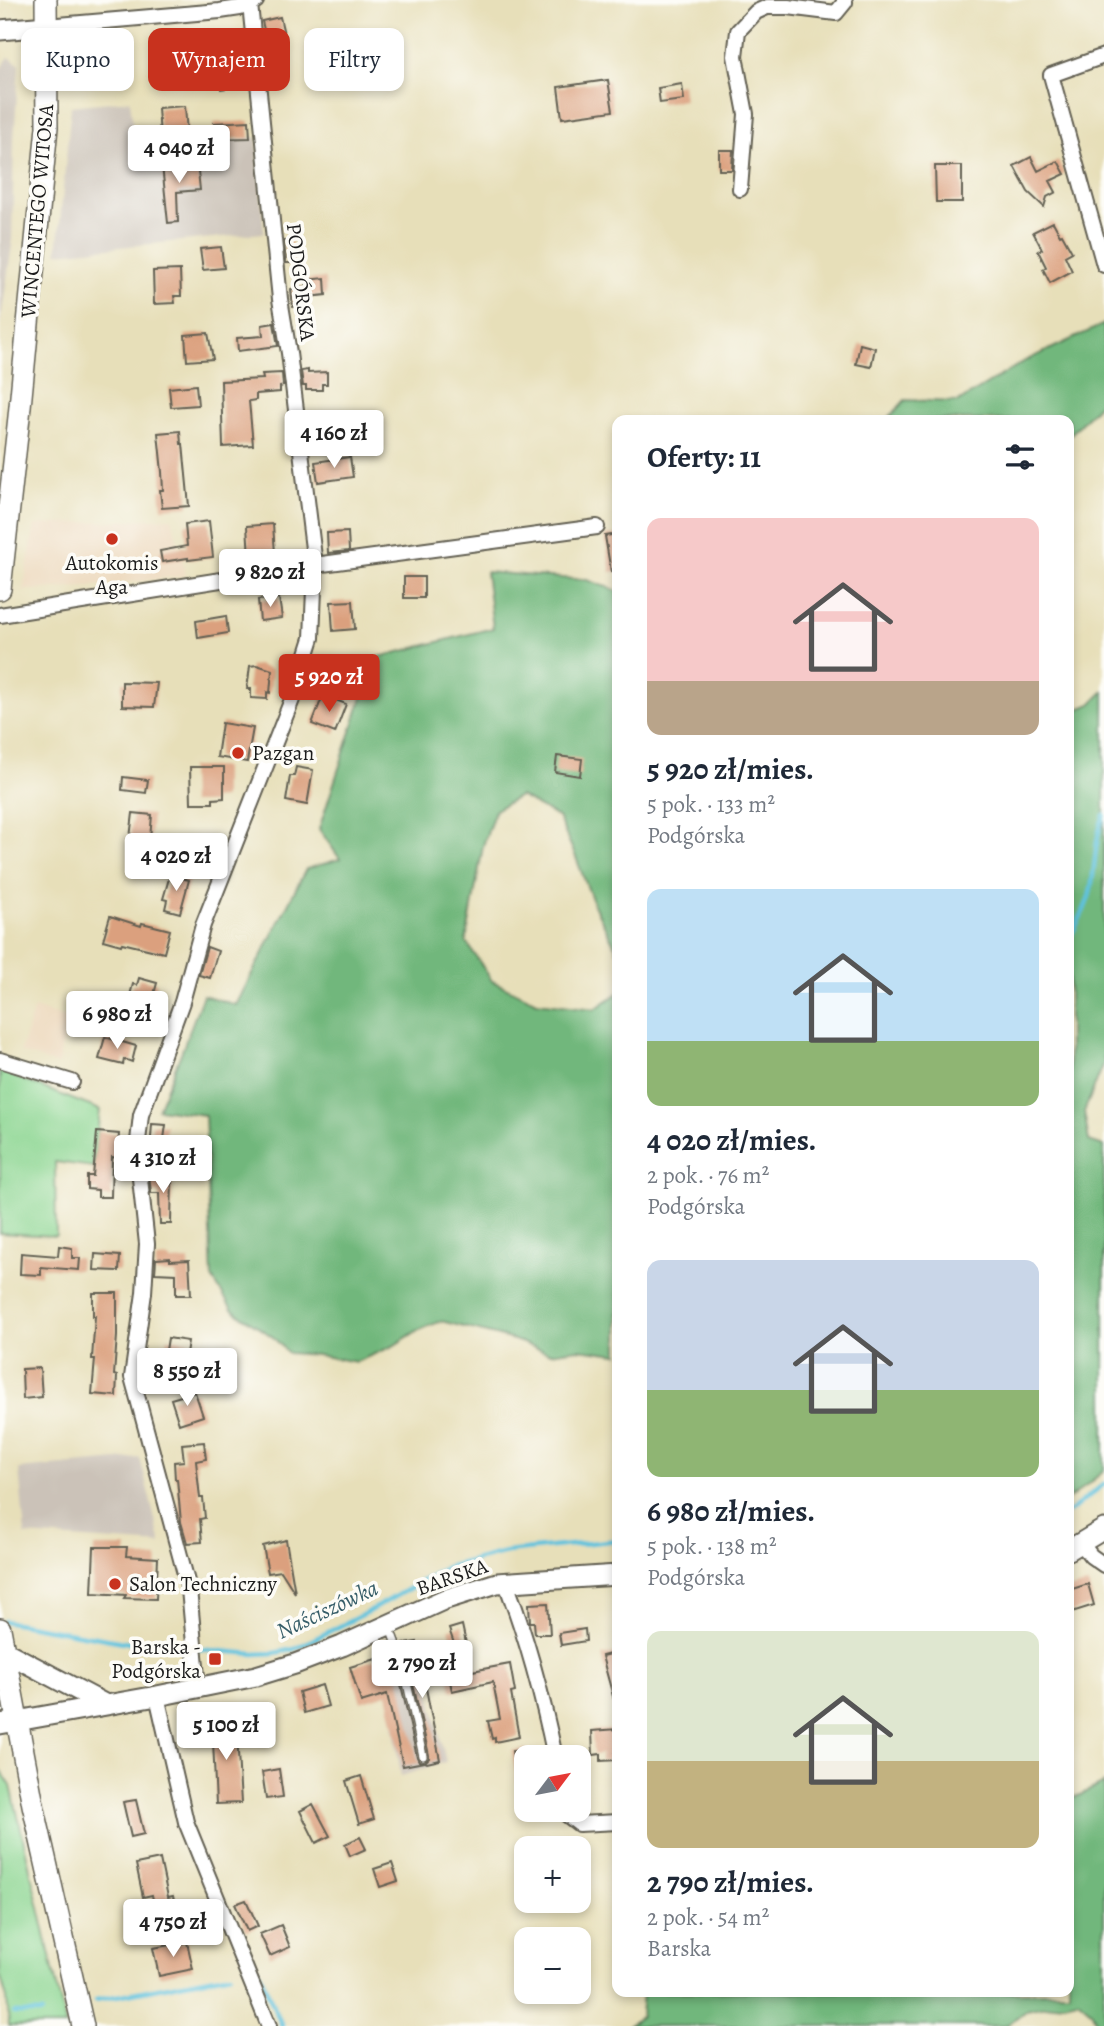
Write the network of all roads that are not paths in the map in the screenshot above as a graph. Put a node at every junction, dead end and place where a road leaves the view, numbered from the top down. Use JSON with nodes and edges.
{"nodes":[{"id":1,"x":46,"y":0,"type":"edge"},
{"id":2,"x":844,"y":0,"type":"edge"},
{"id":3,"x":254,"y":2,"type":"edge"},
{"id":4,"x":47,"y":26,"type":"junction"},
{"id":5,"x":0,"y":30,"type":"edge"},
{"id":6,"x":1104,"y":56,"type":"edge"},
{"id":7,"x":740,"y":189,"type":"dead end"},
{"id":8,"x":1104,"y":265,"type":"edge"},
{"id":9,"x":597,"y":527,"type":"dead end"},
{"id":10,"x":315,"y":565,"type":"junction"},
{"id":11,"x":0,"y":589,"type":"edge"},
{"id":12,"x":0,"y":615,"type":"edge"},
{"id":13,"x":0,"y":1059,"type":"edge"},
{"id":14,"x":72,"y":1082,"type":"dead end"},
{"id":15,"x":1104,"y":1529,"type":"edge"},
{"id":16,"x":1075,"y":1547,"type":"edge"},
{"id":17,"x":1104,"y":1565,"type":"edge"},
{"id":18,"x":612,"y":1575,"type":"edge"},
{"id":19,"x":506,"y":1583,"type":"junction"},
{"id":20,"x":389,"y":1625,"type":"junction"},
{"id":21,"x":2,"y":1638,"type":"edge"},
{"id":22,"x":198,"y":1688,"type":"junction"},
{"id":23,"x":157,"y":1696,"type":"junction"},
{"id":24,"x":106,"y":1705,"type":"junction"},
{"id":25,"x":8,"y":1722,"type":"edge"},
{"id":26,"x":553,"y":1745,"type":"edge"},
{"id":27,"x":423,"y":1756,"type":"dead end"},
{"id":28,"x":576,"y":1822,"type":"edge"},
{"id":29,"x":612,"y":1822,"type":"edge"},
{"id":30,"x":83,"y":2026,"type":"edge"},
{"id":31,"x":269,"y":2026,"type":"edge"}],
"edges":[{"from":1,"to":4,"type":"main road","name":"WINCENTEGO WITOSA"},
{"from":2,"to":7,"type":"street"},
{"from":3,"to":4,"type":"street"},
{"from":3,"to":10,"type":"street","name":"PODGÓRSKA"},
{"from":4,"to":5,"type":"street"},
{"from":4,"to":11,"type":"main road","name":"WINCENTEGO WITOSA"},
{"from":6,"to":8,"type":"street"},
{"from":9,"to":10,"type":"street"},
{"from":10,"to":12,"type":"street"},
{"from":10,"to":22,"type":"street","name":"PODGÓRSKA"},
{"from":13,"to":14,"type":"street"},
{"from":15,"to":16,"type":"street"},
{"from":16,"to":17,"type":"street"},
{"from":18,"to":19,"type":"street","name":"BARSKA"},
{"from":19,"to":20,"type":"street","name":"BARSKA"},
{"from":19,"to":26,"type":"street"},
{"from":20,"to":22,"type":"street","name":"BARSKA"},
{"from":20,"to":27,"type":"lane"},
{"from":21,"to":24,"type":"street"},
{"from":21,"to":25,"type":"main road"},
{"from":22,"to":23,"type":"street","name":"BARSKA"},
{"from":23,"to":24,"type":"street","name":"BARSKA"},
{"from":23,"to":31,"type":"street"},
{"from":24,"to":25,"type":"street","name":"BARSKA"},
{"from":25,"to":30,"type":"main road"},
{"from":28,"to":29,"type":"street"}]}
